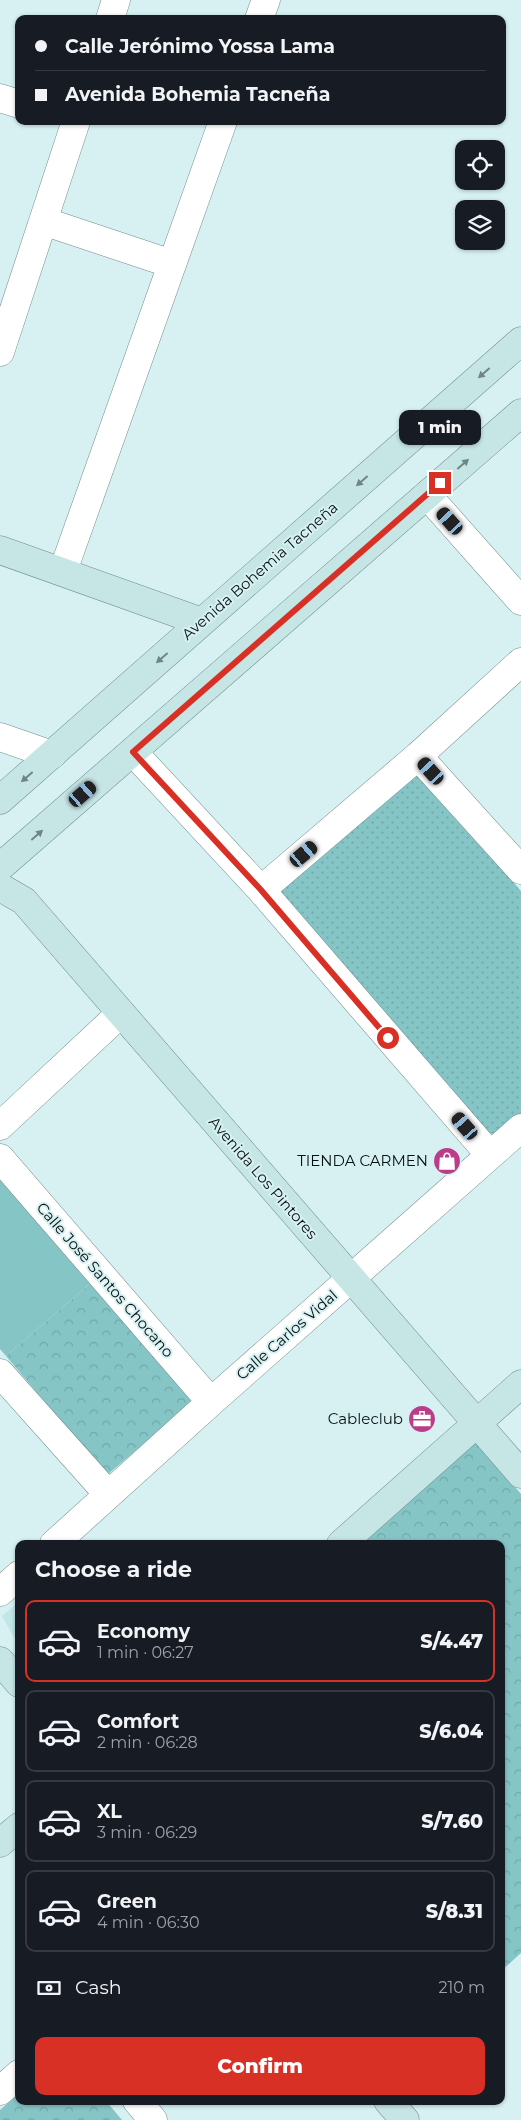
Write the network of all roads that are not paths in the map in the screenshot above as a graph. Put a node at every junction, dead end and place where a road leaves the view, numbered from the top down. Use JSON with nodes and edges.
{"nodes":[{"id":1,"x":116,"y":0,"type":"edge"},
{"id":2,"x":266,"y":0,"type":"edge"},
{"id":3,"x":111,"y":15,"type":"edge"},
{"id":4,"x":260,"y":15,"type":"edge"},
{"id":5,"x":0,"y":98,"type":"edge"},
{"id":6,"x":15,"y":103,"type":"edge"},
{"id":7,"x":75,"y":125,"type":"edge"},
{"id":8,"x":222,"y":125,"type":"edge"},
{"id":9,"x":43,"y":221,"type":"junction"},
{"id":10,"x":172,"y":264,"type":"junction"},
{"id":11,"x":521,"y":341,"type":"edge"},
{"id":12,"x":0,"y":352,"type":"edge"},
{"id":13,"x":521,"y":413,"type":"edge"},
{"id":14,"x":427,"y":495,"type":"junction"},
{"id":15,"x":0,"y":550,"type":"edge"},
{"id":16,"x":63,"y":571,"type":"junction"},
{"id":17,"x":521,"y":601,"type":"edge"},
{"id":18,"x":202,"y":622,"type":"junction"},
{"id":19,"x":521,"y":662,"type":"edge"},
{"id":20,"x":0,"y":737,"type":"edge"},
{"id":21,"x":133,"y":752,"type":"junction"},
{"id":22,"x":52,"y":755,"type":"junction"},
{"id":23,"x":418,"y":756,"type":"junction"},
{"id":24,"x":0,"y":800,"type":"edge"},
{"id":25,"x":0,"y":867,"type":"edge"},
{"id":26,"x":521,"y":870,"type":"edge"},
{"id":27,"x":0,"y":887,"type":"edge"},
{"id":28,"x":261,"y":890,"type":"junction"},
{"id":29,"x":120,"y":1014,"type":"junction"},
{"id":30,"x":0,"y":1126,"type":"edge"},
{"id":31,"x":521,"y":1128,"type":"edge"},
{"id":32,"x":490,"y":1155,"type":"junction"},
{"id":33,"x":0,"y":1158,"type":"edge"},
{"id":34,"x":352,"y":1279,"type":"junction"},
{"id":35,"x":0,"y":1373,"type":"edge"},
{"id":36,"x":521,"y":1384,"type":"edge"},
{"id":37,"x":211,"y":1402,"type":"junction"},
{"id":38,"x":477,"y":1424,"type":"junction"},
{"id":39,"x":521,"y":1474,"type":"edge"},
{"id":40,"x":108,"y":1494,"type":"junction"},
{"id":41,"x":58,"y":1540,"type":"edge"},
{"id":42,"x":346,"y":1540,"type":"edge"},
{"id":43,"x":15,"y":1579,"type":"edge"},
{"id":44,"x":0,"y":1592,"type":"edge"},
{"id":45,"x":0,"y":1661,"type":"edge"},
{"id":46,"x":15,"y":1678,"type":"edge"},
{"id":47,"x":15,"y":1830,"type":"edge"},
{"id":48,"x":0,"y":1843,"type":"edge"},
{"id":49,"x":15,"y":2078,"type":"edge"},
{"id":50,"x":0,"y":2091,"type":"edge"},
{"id":51,"x":140,"y":2105,"type":"edge"},
{"id":52,"x":392,"y":2105,"type":"edge"},
{"id":53,"x":153,"y":2120,"type":"edge"},
{"id":54,"x":405,"y":2120,"type":"edge"}],
"edges":[{"from":1,"to":3,"type":"street"},
{"from":2,"to":4,"type":"street"},
{"from":5,"to":6,"type":"street"},
{"from":7,"to":9,"type":"street"},
{"from":8,"to":10,"type":"street"},
{"from":9,"to":10,"type":"street"},
{"from":9,"to":12,"type":"street"},
{"from":10,"to":16,"type":"street"},
{"from":11,"to":18,"type":"main road","name":"Avenida Bohemia Tacneña","one_way":true},
{"from":14,"to":13,"type":"main road","one_way":true},
{"from":14,"to":17,"type":"street"},
{"from":14,"to":21,"type":"main road"},
{"from":15,"to":16,"type":"main road"},
{"from":16,"to":18,"type":"main road"},
{"from":18,"to":22,"type":"main road","name":"Avenida Bohemia Tacneña","one_way":true},
{"from":19,"to":23,"type":"street"},
{"from":20,"to":22,"type":"street"},
{"from":25,"to":21,"type":"main road","one_way":true},
{"from":21,"to":28,"type":"street"},
{"from":22,"to":24,"type":"main road","name":"Avenida Bohemia Tacneña","one_way":true},
{"from":23,"to":26,"type":"street"},
{"from":23,"to":28,"type":"street"},
{"from":27,"to":29,"type":"main road","name":"Avenida Los Pintores"},
{"from":28,"to":32,"type":"street"},
{"from":29,"to":30,"type":"street"},
{"from":29,"to":34,"type":"main road","name":"Avenida Los Pintores"},
{"from":31,"to":32,"type":"street","name":"Calle Carlos Vidal"},
{"from":32,"to":34,"type":"street","name":"Calle Carlos Vidal"},
{"from":33,"to":37,"type":"street","name":"Calle José Santos Chocano"},
{"from":34,"to":37,"type":"street","name":"Calle Carlos Vidal"},
{"from":34,"to":38,"type":"main road","name":"Avenida Los Pintores"},
{"from":35,"to":40,"type":"street"},
{"from":36,"to":38,"type":"main road"},
{"from":37,"to":40,"type":"street","name":"Calle Carlos Vidal"},
{"from":38,"to":39,"type":"main road","name":"Avenida Los Pintores"},
{"from":38,"to":42,"type":"main road"},
{"from":40,"to":41,"type":"street","name":"Calle Carlos Vidal"},
{"from":43,"to":44,"type":"street"},
{"from":45,"to":46,"type":"main road"},
{"from":47,"to":48,"type":"main road"},
{"from":49,"to":50,"type":"street"},
{"from":51,"to":53,"type":"street"},
{"from":52,"to":54,"type":"main road"}]}
